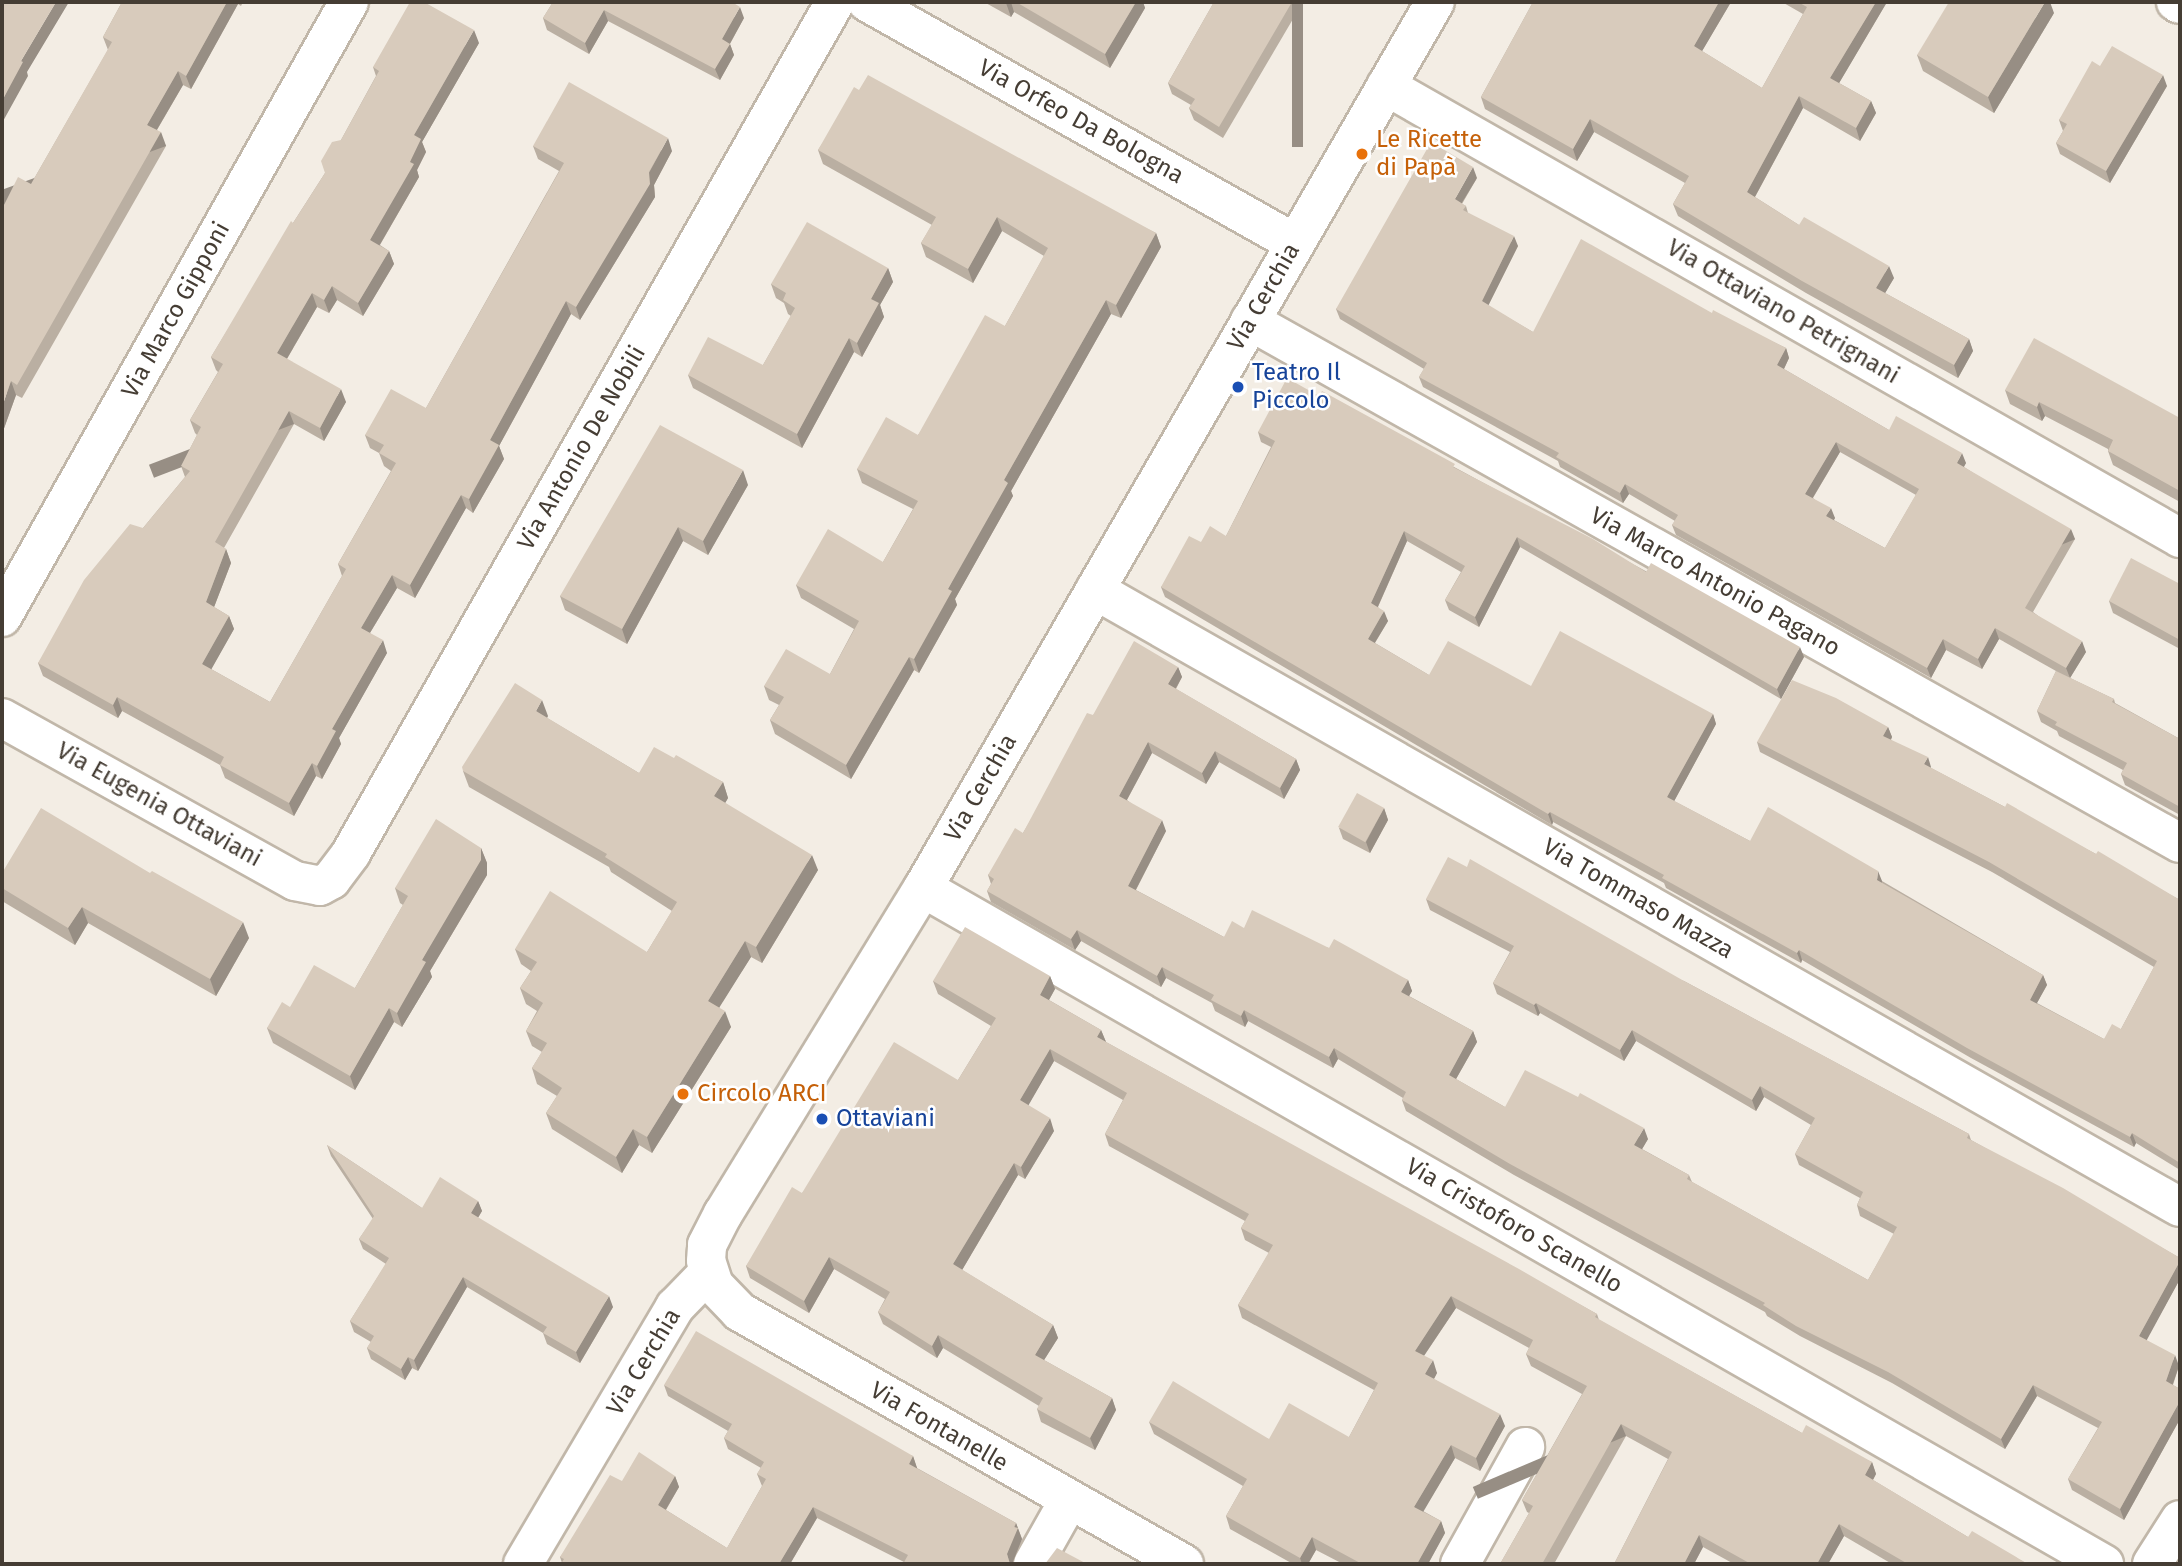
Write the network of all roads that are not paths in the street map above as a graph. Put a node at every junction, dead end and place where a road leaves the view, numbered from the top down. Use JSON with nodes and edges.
{"nodes":[{"id":1,"x":349,"y":2,"type":"edge"},
{"id":2,"x":835,"y":2,"type":"edge"},
{"id":3,"x":867,"y":2,"type":"edge"},
{"id":4,"x":1435,"y":2,"type":"edge"},
{"id":5,"x":1387,"y":86,"type":"junction"},
{"id":6,"x":1295,"y":243,"type":"junction"},
{"id":7,"x":1250,"y":321,"type":"junction"},
{"id":8,"x":2180,"y":538,"type":"edge"},
{"id":9,"x":1096,"y":590,"type":"junction"},
{"id":10,"x":2,"y":617,"type":"edge"},
{"id":11,"x":2,"y":718,"type":"edge"},
{"id":12,"x":2180,"y":843,"type":"edge"},
{"id":13,"x":320,"y":886,"type":"joint"},
{"id":14,"x":923,"y":888,"type":"junction"},
{"id":15,"x":2180,"y":1207,"type":"edge"},
{"id":16,"x":708,"y":1273,"type":"junction"},
{"id":17,"x":1525,"y":1447,"type":"dead end"},
{"id":18,"x":1069,"y":1500,"type":"junction"},
{"id":19,"x":2180,"y":1520,"type":"edge"},
{"id":20,"x":523,"y":1564,"type":"edge"},
{"id":21,"x":1033,"y":1564,"type":"edge"},
{"id":22,"x":1184,"y":1564,"type":"edge"},
{"id":23,"x":1460,"y":1564,"type":"edge"},
{"id":24,"x":2104,"y":1564,"type":"edge"},
{"id":25,"x":2152,"y":1564,"type":"edge"}],
"edges":[{"from":1,"to":10,"type":"street","name":"Via Marco Gipponi"},
{"from":2,"to":13,"type":"street","name":"Via Antonio De Nobili"},
{"from":3,"to":6,"type":"street","name":"Via Orfeo Da Bologna"},
{"from":4,"to":5,"type":"street","name":"Via Cerchia"},
{"from":5,"to":6,"type":"street","name":"Via Cerchia"},
{"from":5,"to":8,"type":"street","name":"Via Ottaviano Petrignani"},
{"from":6,"to":7,"type":"street","name":"Via Cerchia"},
{"from":7,"to":9,"type":"street","name":"Via Cerchia"},
{"from":7,"to":12,"type":"street","name":"Via Marco Antonio Pagano"},
{"from":9,"to":14,"type":"street","name":"Via Cerchia"},
{"from":9,"to":15,"type":"street","name":"Via Tommaso Mazza"},
{"from":11,"to":13,"type":"street","name":"Via Eugenia Ottaviani"},
{"from":14,"to":16,"type":"street","name":"Via Cerchia"},
{"from":14,"to":24,"type":"street","name":"Via Cristoforo Scanello"},
{"from":16,"to":18,"type":"street","name":"Via Fontanelle"},
{"from":16,"to":20,"type":"street","name":"Via Cerchia"},
{"from":17,"to":23,"type":"street"},
{"from":18,"to":21,"type":"street"},
{"from":18,"to":22,"type":"street","name":"Via Fontanelle"},
{"from":19,"to":25,"type":"street"}]}
